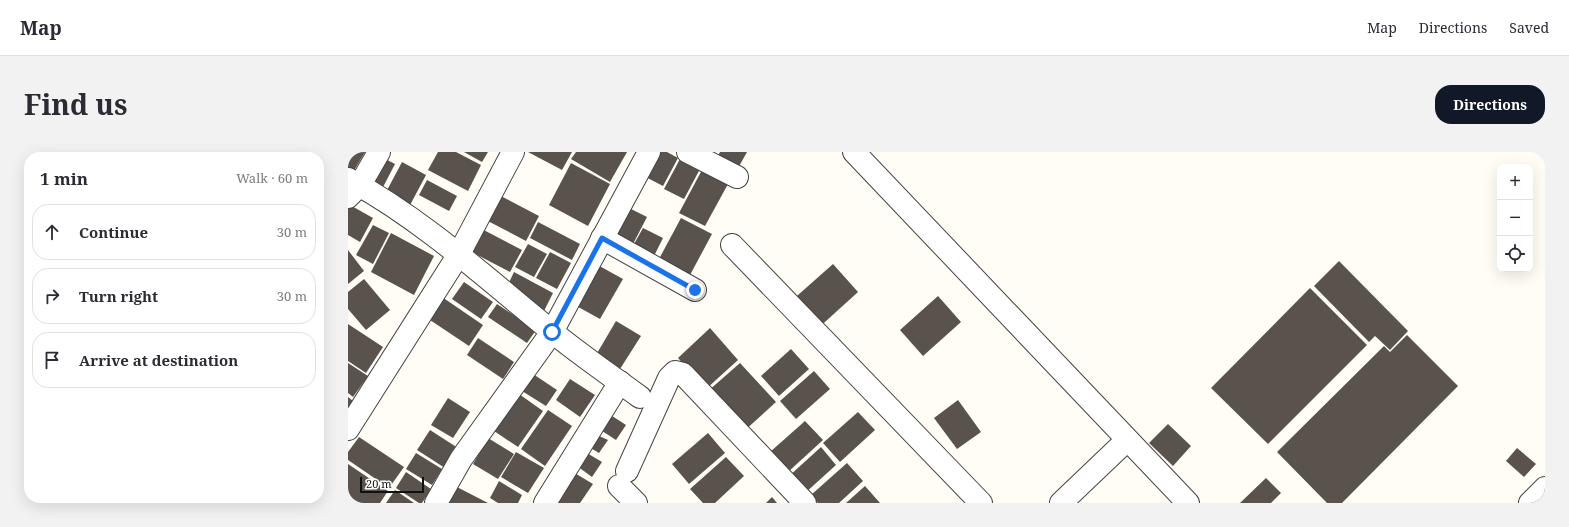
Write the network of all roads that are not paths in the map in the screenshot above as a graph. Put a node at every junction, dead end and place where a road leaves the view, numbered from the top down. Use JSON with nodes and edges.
{"nodes":[{"id":1,"x":378,"y":152,"type":"edge"},
{"id":2,"x":513,"y":152,"type":"edge"},
{"id":3,"x":649,"y":152,"type":"edge"},
{"id":4,"x":688,"y":152,"type":"edge"},
{"id":5,"x":854,"y":152,"type":"edge"},
{"id":6,"x":737,"y":177,"type":"dead end"},
{"id":7,"x":352,"y":187,"type":"edge"},
{"id":8,"x":602,"y":238,"type":"junction"},
{"id":9,"x":732,"y":245,"type":"dead end"},
{"id":10,"x":459,"y":254,"type":"junction"},
{"id":11,"x":695,"y":290,"type":"dead end"},
{"id":12,"x":552,"y":332,"type":"junction"},
{"id":13,"x":620,"y":382,"type":"junction"},
{"id":14,"x":640,"y":397,"type":"dead end"},
{"id":15,"x":348,"y":429,"type":"edge"},
{"id":16,"x":1127,"y":440,"type":"junction"},
{"id":17,"x":1545,"y":488,"type":"edge"},
{"id":18,"x":436,"y":503,"type":"edge"},
{"id":19,"x":545,"y":503,"type":"edge"},
{"id":20,"x":636,"y":503,"type":"edge"},
{"id":21,"x":805,"y":503,"type":"edge"},
{"id":22,"x":981,"y":503,"type":"edge"},
{"id":23,"x":1061,"y":503,"type":"edge"},
{"id":24,"x":1188,"y":503,"type":"edge"},
{"id":25,"x":1530,"y":503,"type":"edge"}],
"edges":[{"from":1,"to":7,"type":"street"},
{"from":2,"to":10,"type":"street"},
{"from":3,"to":8,"type":"street"},
{"from":4,"to":6,"type":"street"},
{"from":5,"to":16,"type":"street"},
{"from":7,"to":10,"type":"street"},
{"from":8,"to":11,"type":"street"},
{"from":8,"to":12,"type":"street"},
{"from":9,"to":22,"type":"street"},
{"from":10,"to":12,"type":"street"},
{"from":10,"to":15,"type":"street"},
{"from":12,"to":13,"type":"street"},
{"from":12,"to":18,"type":"street"},
{"from":13,"to":14,"type":"street"},
{"from":13,"to":19,"type":"street"},
{"from":16,"to":23,"type":"street"},
{"from":16,"to":24,"type":"street"},
{"from":17,"to":25,"type":"street"},
{"from":20,"to":21,"type":"street"}]}
